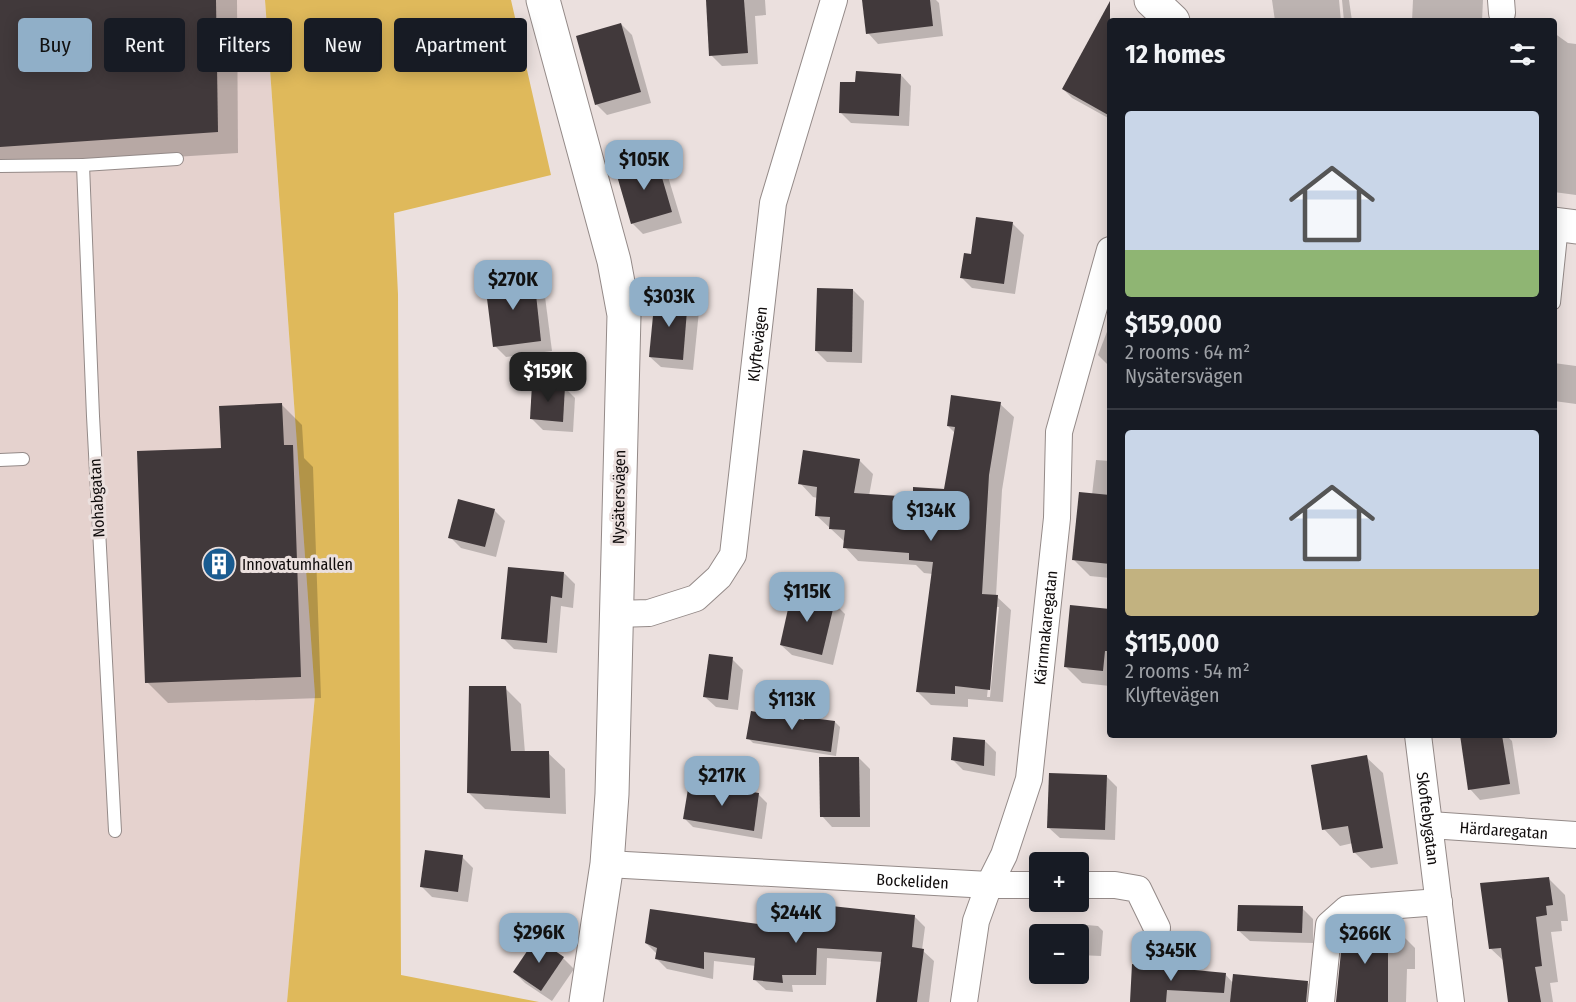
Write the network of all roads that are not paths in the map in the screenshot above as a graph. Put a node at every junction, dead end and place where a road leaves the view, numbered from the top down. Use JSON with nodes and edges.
{"nodes":[{"id":1,"x":543,"y":0,"type":"edge"},
{"id":2,"x":834,"y":0,"type":"edge"},
{"id":3,"x":1151,"y":0,"type":"edge"},
{"id":4,"x":1170,"y":18,"type":"edge"},
{"id":5,"x":177,"y":159,"type":"dead end"},
{"id":6,"x":82,"y":165,"type":"junction"},
{"id":7,"x":0,"y":166,"type":"edge"},
{"id":8,"x":1564,"y":225,"type":"edge"},
{"id":9,"x":1107,"y":261,"type":"edge"},
{"id":10,"x":1557,"y":280,"type":"edge"},
{"id":11,"x":23,"y":459,"type":"dead end"},
{"id":12,"x":0,"y":460,"type":"edge"},
{"id":13,"x":616,"y":614,"type":"junction"},
{"id":14,"x":1418,"y":738,"type":"edge"},
{"id":15,"x":1430,"y":825,"type":"junction"},
{"id":16,"x":115,"y":831,"type":"dead end"},
{"id":17,"x":1576,"y":835,"type":"edge"},
{"id":18,"x":607,"y":864,"type":"junction"},
{"id":19,"x":988,"y":885,"type":"junction"},
{"id":20,"x":1029,"y":885,"type":"edge"},
{"id":21,"x":1089,"y":885,"type":"edge"},
{"id":22,"x":1439,"y":902,"type":"junction"},
{"id":23,"x":1157,"y":928,"type":"dead end"},
{"id":24,"x":586,"y":1002,"type":"edge"},
{"id":25,"x":964,"y":1002,"type":"edge"},
{"id":26,"x":1321,"y":1002,"type":"edge"},
{"id":27,"x":1451,"y":1002,"type":"edge"}],
"edges":[{"from":1,"to":13,"type":"street","name":"Nysätersvägen"},
{"from":2,"to":13,"type":"street","name":"Klyftevägen"},
{"from":3,"to":4,"type":"street"},
{"from":5,"to":6,"type":"lane"},
{"from":6,"to":7,"type":"lane"},
{"from":6,"to":16,"type":"lane","name":"Nohabgatan"},
{"from":8,"to":10,"type":"lane"},
{"from":9,"to":19,"type":"street","name":"Kärnmakaregatan"},
{"from":11,"to":12,"type":"lane"},
{"from":13,"to":18,"type":"street","name":"Nysätersvägen"},
{"from":14,"to":15,"type":"street","name":"Skoftebygatan"},
{"from":15,"to":17,"type":"street","name":"Härdaregatan"},
{"from":15,"to":22,"type":"street","name":"Skoftebygatan"},
{"from":18,"to":19,"type":"street","name":"Bockeliden"},
{"from":18,"to":24,"type":"street","name":"Nysätersvägen"},
{"from":19,"to":20,"type":"street","name":"Bockeliden"},
{"from":19,"to":25,"type":"street","name":"Kärnmakaregatan"},
{"from":21,"to":23,"type":"street"},
{"from":22,"to":26,"type":"street"},
{"from":22,"to":27,"type":"street","name":"Skoftebygatan"}]}
